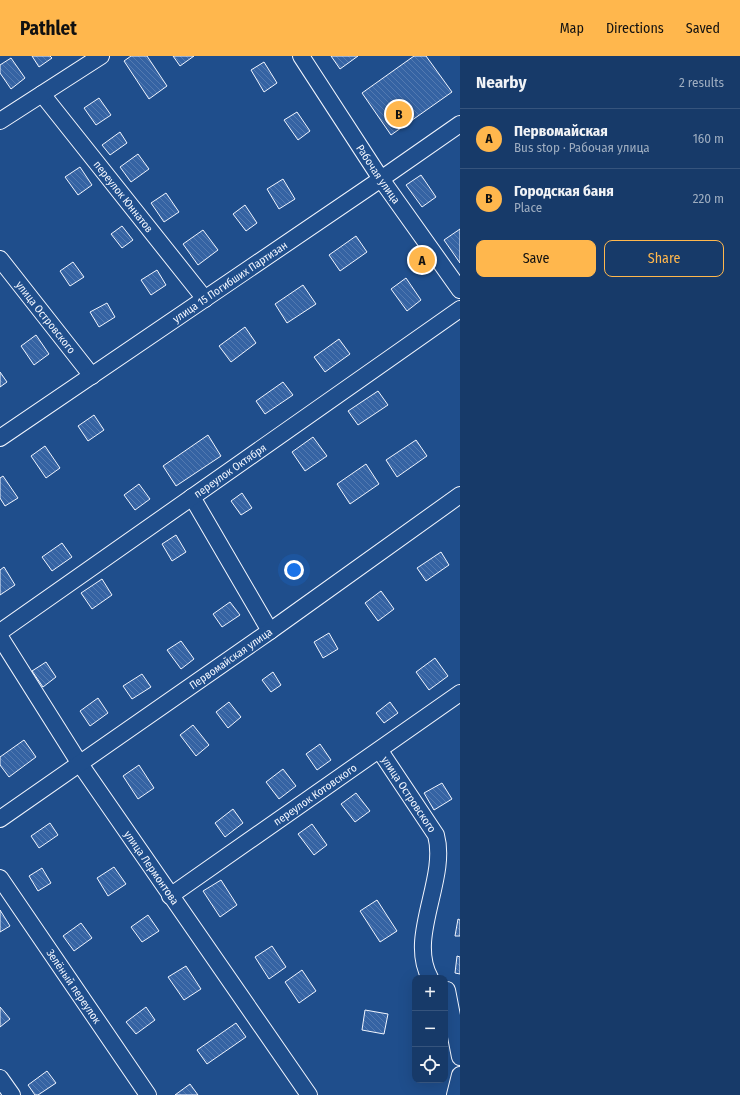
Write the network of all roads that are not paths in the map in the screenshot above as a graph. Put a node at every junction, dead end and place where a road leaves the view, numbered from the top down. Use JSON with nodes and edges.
{"nodes":[{"id":1,"x":101,"y":56,"type":"edge"},
{"id":2,"x":301,"y":56,"type":"edge"},
{"id":3,"x":42,"y":94,"type":"junction"},
{"id":4,"x":0,"y":121,"type":"edge"},
{"id":5,"x":460,"y":124,"type":"edge"},
{"id":6,"x":381,"y":179,"type":"junction"},
{"id":7,"x":0,"y":259,"type":"edge"},
{"id":8,"x":460,"y":290,"type":"edge"},
{"id":9,"x":205,"y":299,"type":"junction"},
{"id":10,"x":460,"y":309,"type":"edge"},
{"id":11,"x":92,"y":376,"type":"junction"},
{"id":12,"x":0,"y":438,"type":"edge"},
{"id":13,"x":460,"y":495,"type":"edge"},
{"id":14,"x":192,"y":497,"type":"junction"},
{"id":15,"x":270,"y":631,"type":"junction"},
{"id":16,"x":0,"y":632,"type":"edge"},
{"id":17,"x":0,"y":637,"type":"edge"},
{"id":18,"x":460,"y":693,"type":"edge"},
{"id":19,"x":380,"y":751,"type":"junction"},
{"id":20,"x":80,"y":764,"type":"junction"},
{"id":21,"x":0,"y":819,"type":"edge"},
{"id":22,"x":0,"y":878,"type":"edge"},
{"id":23,"x":170,"y":896,"type":"junction"},
{"id":24,"x":428,"y":975,"type":"edge"},
{"id":25,"x":451,"y":990,"type":"edge"},
{"id":26,"x":460,"y":1057,"type":"edge"},
{"id":27,"x":460,"y":1075,"type":"edge"},
{"id":28,"x":0,"y":1078,"type":"edge"},
{"id":29,"x":12,"y":1095,"type":"edge"},
{"id":30,"x":148,"y":1095,"type":"edge"},
{"id":31,"x":309,"y":1095,"type":"edge"},
{"id":32,"x":455,"y":1095,"type":"edge"}],
"edges":[{"from":1,"to":3,"type":"street"},
{"from":2,"to":6,"type":"street","name":"Рабочая улица"},
{"from":3,"to":4,"type":"street"},
{"from":3,"to":9,"type":"street","name":"переулок Юннатов"},
{"from":5,"to":6,"type":"street","name":"улица 15 Погибших Партизан"},
{"from":6,"to":8,"type":"street","name":"Рабочая улица"},
{"from":6,"to":9,"type":"street","name":"улица 15 Погибших Партизан"},
{"from":7,"to":11,"type":"street","name":"улица Островского"},
{"from":9,"to":11,"type":"street","name":"улица 15 Погибших Партизан"},
{"from":10,"to":14,"type":"street","name":"переулок Октября"},
{"from":11,"to":12,"type":"street","name":"улица 15 Погибших Партизан"},
{"from":13,"to":15,"type":"street","name":"Первомайская улица"},
{"from":14,"to":15,"type":"street"},
{"from":14,"to":16,"type":"street","name":"переулок Октября"},
{"from":15,"to":20,"type":"street","name":"Первомайская улица"},
{"from":17,"to":20,"type":"street","name":"улица Лермонтова"},
{"from":18,"to":19,"type":"street","name":"переулок Котовского"},
{"from":19,"to":23,"type":"street","name":"переулок Котовского"},
{"from":19,"to":24,"type":"street","name":"улица Островского"},
{"from":20,"to":21,"type":"street","name":"Первомайская улица"},
{"from":20,"to":23,"type":"street","name":"улица Лермонтова"},
{"from":22,"to":30,"type":"street","name":"Зелёный переулок"},
{"from":23,"to":31,"type":"street","name":"улица Лермонтова"},
{"from":25,"to":26,"type":"street"},
{"from":27,"to":32,"type":"street"},
{"from":28,"to":29,"type":"street"}]}
